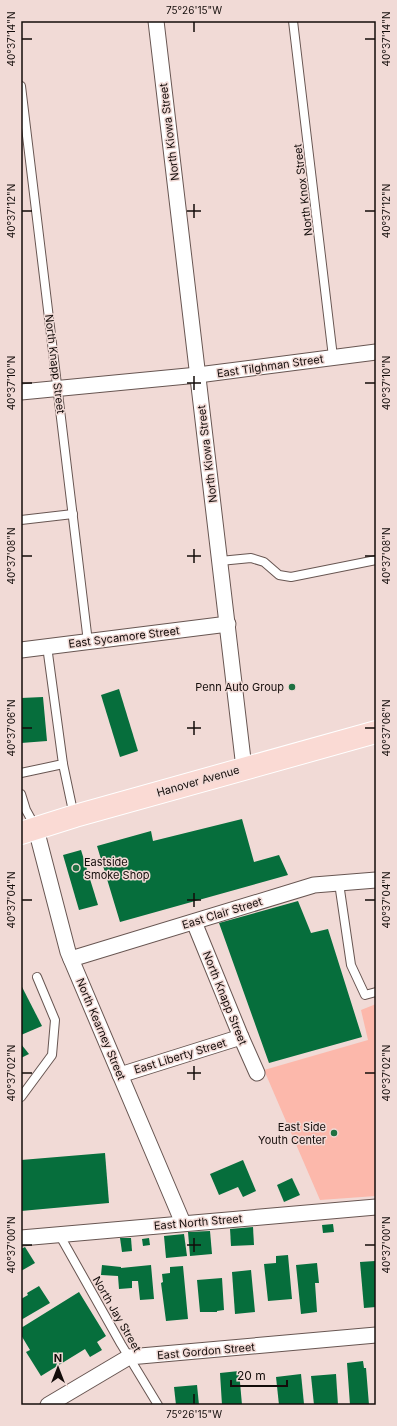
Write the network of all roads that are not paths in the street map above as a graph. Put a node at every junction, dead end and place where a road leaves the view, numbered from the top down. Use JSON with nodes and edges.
{"nodes":[{"id":1,"x":156,"y":21,"type":"edge"},
{"id":2,"x":294,"y":21,"type":"edge"},
{"id":3,"x":21,"y":86,"type":"edge"},
{"id":4,"x":376,"y":352,"type":"edge"},
{"id":5,"x":333,"y":357,"type":"junction"},
{"id":6,"x":198,"y":375,"type":"junction"},
{"id":7,"x":58,"y":388,"type":"junction"},
{"id":8,"x":21,"y":392,"type":"edge"},
{"id":9,"x":73,"y":514,"type":"junction"},
{"id":10,"x":21,"y":520,"type":"edge"},
{"id":11,"x":376,"y":560,"type":"edge"},
{"id":12,"x":220,"y":561,"type":"junction"},
{"id":13,"x":228,"y":624,"type":"junction"},
{"id":14,"x":88,"y":642,"type":"junction"},
{"id":15,"x":47,"y":646,"type":"junction"},
{"id":16,"x":21,"y":650,"type":"edge"},
{"id":17,"x":376,"y":732,"type":"edge"},
{"id":18,"x":62,"y":764,"type":"junction"},
{"id":19,"x":244,"y":768,"type":"junction"},
{"id":20,"x":21,"y":773,"type":"edge"},
{"id":21,"x":21,"y":794,"type":"edge"},
{"id":22,"x":75,"y":816,"type":"junction"},
{"id":23,"x":29,"y":831,"type":"edge"},
{"id":24,"x":376,"y":880,"type":"edge"},
{"id":25,"x":339,"y":883,"type":"junction"},
{"id":26,"x":194,"y":922,"type":"junction"},
{"id":27,"x":71,"y":959,"type":"junction"},
{"id":28,"x":37,"y":977,"type":"dead end"},
{"id":29,"x":376,"y":992,"type":"edge"},
{"id":30,"x":240,"y":1037,"type":"junction"},
{"id":31,"x":257,"y":1073,"type":"dead end"},
{"id":32,"x":120,"y":1074,"type":"junction"},
{"id":33,"x":21,"y":1097,"type":"edge"},
{"id":34,"x":376,"y":1207,"type":"edge"},
{"id":35,"x":183,"y":1223,"type":"junction"},
{"id":36,"x":59,"y":1234,"type":"junction"},
{"id":37,"x":21,"y":1238,"type":"edge"},
{"id":38,"x":376,"y":1335,"type":"edge"},
{"id":39,"x":129,"y":1357,"type":"junction"},
{"id":40,"x":48,"y":1405,"type":"edge"},
{"id":41,"x":158,"y":1405,"type":"edge"}],
"edges":[{"from":1,"to":6,"type":"street","name":"North Kiowa Street"},
{"from":2,"to":5,"type":"lane","name":"North Knox Street"},
{"from":3,"to":7,"type":"lane","name":"North Knapp Street"},
{"from":4,"to":5,"type":"street","name":"East Tilghman Street"},
{"from":5,"to":6,"type":"street","name":"East Tilghman Street"},
{"from":6,"to":7,"type":"street","name":"East Tilghman Street"},
{"from":6,"to":12,"type":"street","name":"North Kiowa Street"},
{"from":7,"to":8,"type":"street","name":"East Tilghman Street"},
{"from":7,"to":9,"type":"lane","name":"North Knapp Street"},
{"from":9,"to":10,"type":"lane"},
{"from":9,"to":14,"type":"lane","name":"North Knapp Street"},
{"from":11,"to":12,"type":"lane"},
{"from":12,"to":13,"type":"street","name":"North Kiowa Street"},
{"from":13,"to":14,"type":"street","name":"East Sycamore Street"},
{"from":13,"to":19,"type":"street","name":"North Kiowa Street"},
{"from":14,"to":15,"type":"street","name":"East Sycamore Street"},
{"from":15,"to":16,"type":"street","name":"East Sycamore Street"},
{"from":15,"to":18,"type":"lane"},
{"from":17,"to":19,"type":"main road","name":"Hanover Avenue"},
{"from":18,"to":20,"type":"lane"},
{"from":18,"to":22,"type":"lane"},
{"from":19,"to":22,"type":"main road","name":"Hanover Avenue"},
{"from":21,"to":23,"type":"lane"},
{"from":22,"to":23,"type":"main road","name":"Hanover Avenue"},
{"from":23,"to":27,"type":"street","name":"North Kearney Street"},
{"from":24,"to":25,"type":"street","name":"East Clair Street"},
{"from":25,"to":26,"type":"street","name":"East Clair Street"},
{"from":25,"to":29,"type":"lane"},
{"from":26,"to":27,"type":"street","name":"East Clair Street"},
{"from":26,"to":30,"type":"street","name":"North Knapp Street"},
{"from":27,"to":32,"type":"street","name":"North Kearney Street"},
{"from":28,"to":33,"type":"lane"},
{"from":30,"to":31,"type":"street","name":"North Knapp Street"},
{"from":30,"to":32,"type":"street","name":"East Liberty Street"},
{"from":32,"to":35,"type":"street","name":"North Kearney Street"},
{"from":34,"to":35,"type":"street","name":"East North Street"},
{"from":35,"to":36,"type":"street","name":"East North Street"},
{"from":36,"to":37,"type":"street","name":"East North Street"},
{"from":36,"to":39,"type":"lane","name":"North Jay Street"},
{"from":38,"to":39,"type":"street","name":"East Gordon Street"},
{"from":39,"to":40,"type":"street","name":"East Gordon Street"},
{"from":39,"to":41,"type":"lane","name":"North Jay Street"}]}
